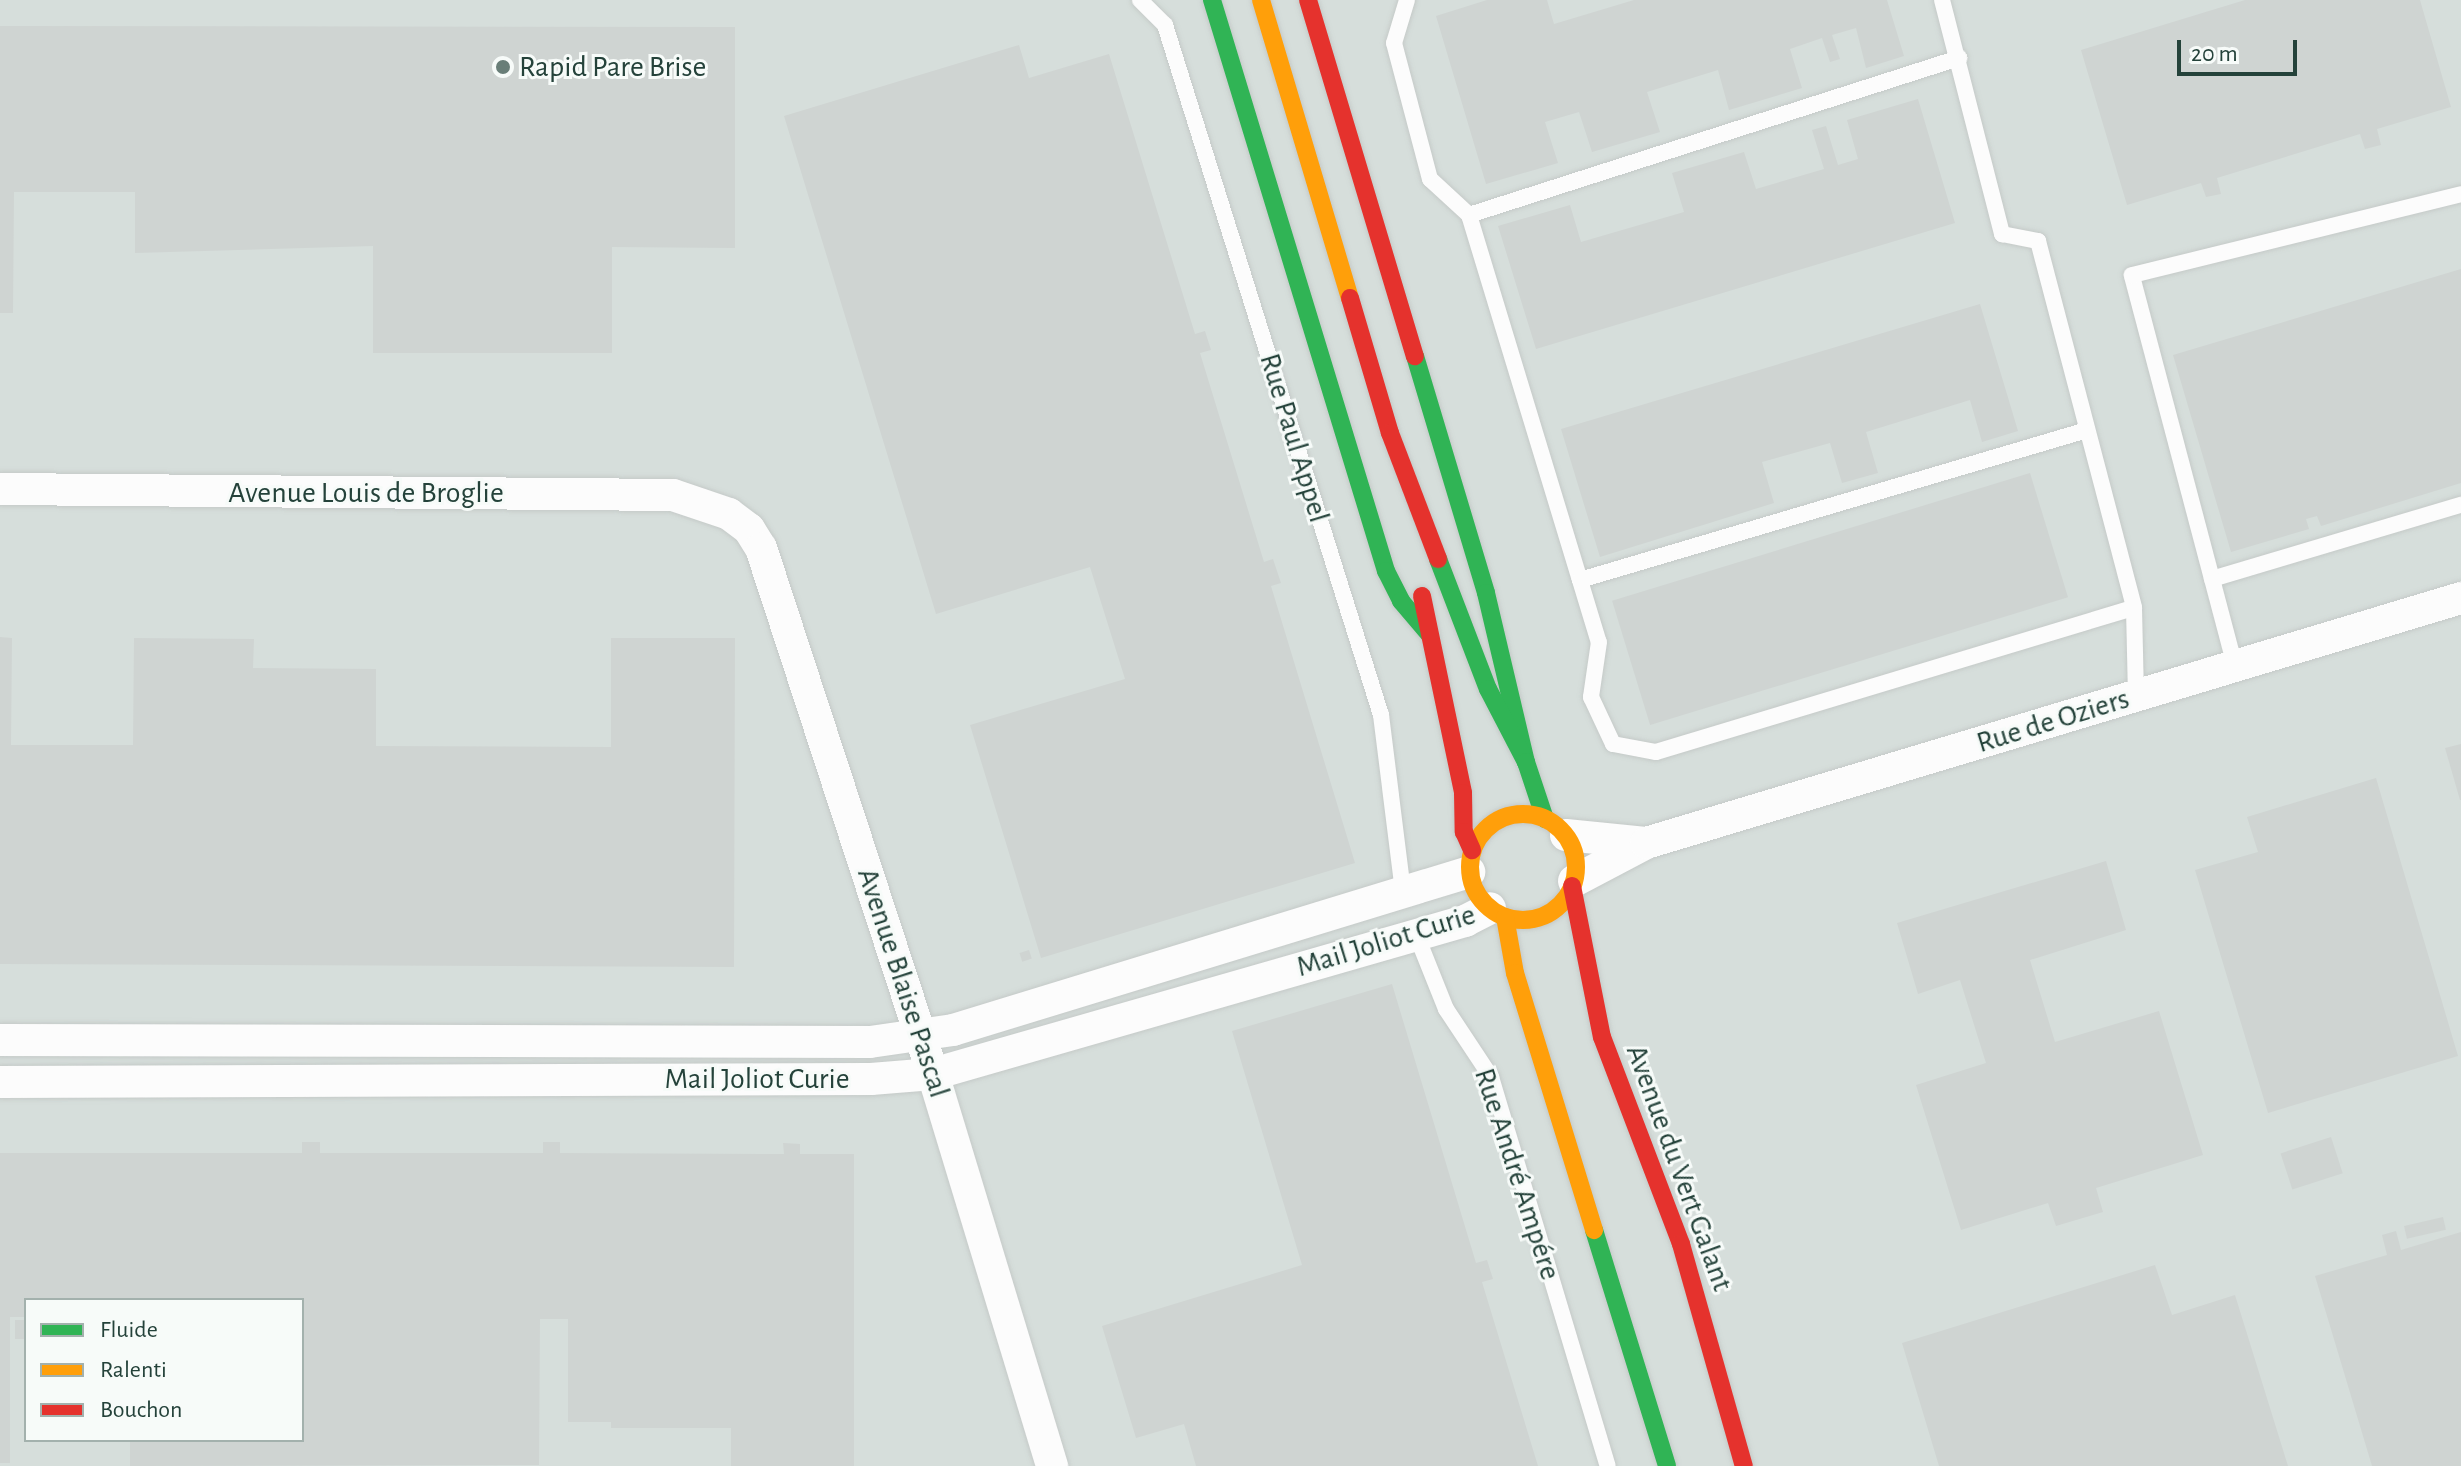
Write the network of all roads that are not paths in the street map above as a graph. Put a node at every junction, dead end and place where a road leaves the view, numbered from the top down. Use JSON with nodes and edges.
{"nodes":[{"id":1,"x":1140,"y":0,"type":"edge"},
{"id":2,"x":1212,"y":0,"type":"edge"},
{"id":3,"x":1261,"y":0,"type":"edge"},
{"id":4,"x":1308,"y":0,"type":"edge"},
{"id":5,"x":1407,"y":0,"type":"edge"},
{"id":6,"x":1942,"y":0,"type":"edge"},
{"id":7,"x":1959,"y":58,"type":"junction"},
{"id":8,"x":2461,"y":194,"type":"edge"},
{"id":9,"x":1469,"y":215,"type":"junction"},
{"id":10,"x":2087,"y":430,"type":"junction"},
{"id":11,"x":1390,"y":433,"type":"junction"},
{"id":12,"x":0,"y":489,"type":"edge"},
{"id":13,"x":2461,"y":505,"type":"edge"},
{"id":14,"x":729,"y":514,"type":"joint"},
{"id":15,"x":1412,"y":551,"type":"dead end"},
{"id":16,"x":1418,"y":579,"type":"dead end"},
{"id":17,"x":2212,"y":579,"type":"junction"},
{"id":18,"x":1580,"y":580,"type":"junction"},
{"id":19,"x":2461,"y":598,"type":"edge"},
{"id":20,"x":2134,"y":608,"type":"junction"},
{"id":21,"x":1429,"y":634,"type":"junction"},
{"id":22,"x":2235,"y":666,"type":"junction"},
{"id":23,"x":2136,"y":696,"type":"junction"},
{"id":24,"x":1526,"y":762,"type":"junction"},
{"id":25,"x":1555,"y":827,"type":"junction"},
{"id":26,"x":1646,"y":843,"type":"junction"},
{"id":27,"x":1471,"y":861,"type":"junction"},
{"id":28,"x":1573,"y":884,"type":"junction"},
{"id":29,"x":1403,"y":892,"type":"junction"},
{"id":30,"x":1497,"y":913,"type":"junction"},
{"id":31,"x":1416,"y":934,"type":"junction"},
{"id":32,"x":920,"y":1035,"type":"junction"},
{"id":33,"x":0,"y":1040,"type":"edge"},
{"id":34,"x":933,"y":1074,"type":"junction"},
{"id":35,"x":0,"y":1082,"type":"edge"},
{"id":36,"x":1052,"y":1466,"type":"edge"},
{"id":37,"x":1608,"y":1466,"type":"edge"},
{"id":38,"x":1667,"y":1466,"type":"edge"},
{"id":39,"x":1744,"y":1466,"type":"edge"}],
"edges":[{"from":1,"to":29,"type":"lane","name":"Rue Paul Appel"},
{"from":2,"to":21,"type":"main road"},
{"from":3,"to":11,"type":"main road"},
{"from":4,"to":24,"type":"main road"},
{"from":5,"to":9,"type":"lane"},
{"from":6,"to":7,"type":"lane"},
{"from":7,"to":9,"type":"lane"},
{"from":7,"to":10,"type":"lane"},
{"from":8,"to":17,"type":"lane"},
{"from":9,"to":18,"type":"lane"},
{"from":10,"to":18,"type":"lane"},
{"from":10,"to":20,"type":"lane"},
{"from":11,"to":15,"type":"main road"},
{"from":11,"to":24,"type":"main road"},
{"from":12,"to":14,"type":"street","name":"Avenue Louis de Broglie"},
{"from":13,"to":17,"type":"lane"},
{"from":14,"to":32,"type":"street","name":"Avenue Blaise Pascal"},
{"from":16,"to":21,"type":"main road"},
{"from":17,"to":22,"type":"lane"},
{"from":18,"to":20,"type":"lane"},
{"from":19,"to":22,"type":"street","name":"Rue de Oziers"},
{"from":20,"to":23,"type":"lane"},
{"from":21,"to":27,"type":"main road"},
{"from":22,"to":23,"type":"street","name":"Rue de Oziers"},
{"from":23,"to":26,"type":"street","name":"Rue de Oziers"},
{"from":24,"to":25,"type":"main road"},
{"from":25,"to":26,"type":"street","name":"Rue de Oziers"},
{"from":25,"to":27,"type":"main road"},
{"from":25,"to":28,"type":"main road"},
{"from":26,"to":28,"type":"street","name":"Rue de Oziers"},
{"from":27,"to":29,"type":"street","name":"Mail Joliot Curie"},
{"from":27,"to":30,"type":"main road"},
{"from":28,"to":30,"type":"main road"},
{"from":28,"to":39,"type":"main road","name":"Avenue du Vert Galant"},
{"from":29,"to":31,"type":"street","name":"Rue André Ampére"},
{"from":29,"to":32,"type":"street","name":"Mail Joliot Curie"},
{"from":30,"to":31,"type":"street","name":"Mail Joliot Curie"},
{"from":30,"to":38,"type":"main road"},
{"from":31,"to":34,"type":"street","name":"Mail Joliot Curie"},
{"from":31,"to":37,"type":"lane","name":"Rue André Ampére"},
{"from":32,"to":33,"type":"street","name":"Mail Joliot Curie"},
{"from":32,"to":34,"type":"street","name":"Avenue Blaise Pascal"},
{"from":34,"to":35,"type":"street","name":"Mail Joliot Curie"},
{"from":34,"to":36,"type":"street","name":"Avenue Blaise Pascal"}]}
